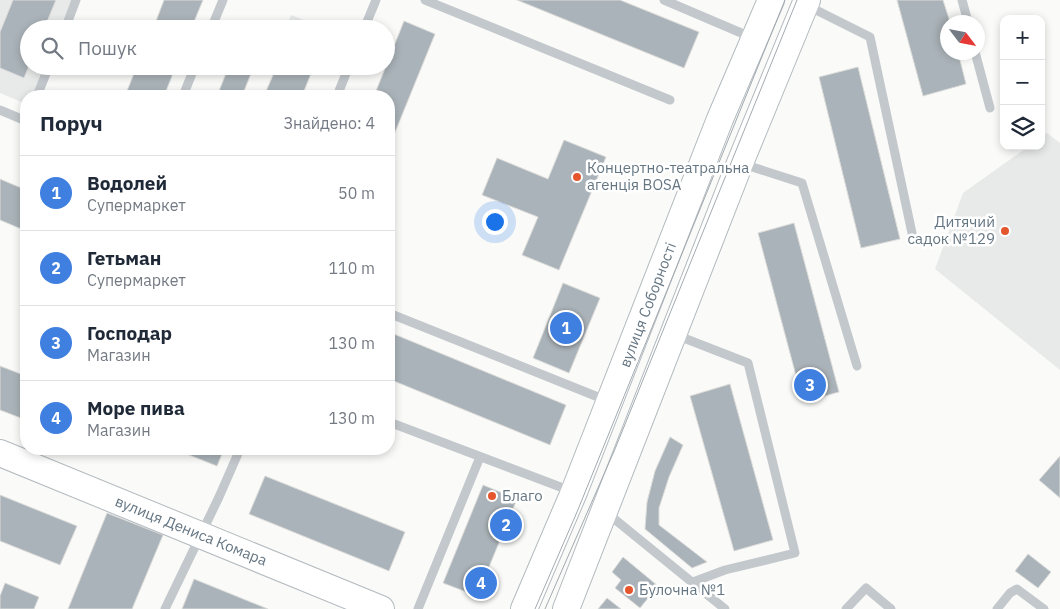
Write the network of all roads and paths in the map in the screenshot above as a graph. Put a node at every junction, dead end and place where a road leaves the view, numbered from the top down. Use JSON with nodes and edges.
{"nodes":[{"id":1,"x":76,"y":0,"type":"edge"},
{"id":2,"x":222,"y":0,"type":"edge"},
{"id":3,"x":376,"y":0,"type":"edge"},
{"id":4,"x":425,"y":0,"type":"edge"},
{"id":5,"x":664,"y":0,"type":"edge"},
{"id":6,"x":771,"y":0,"type":"edge"},
{"id":7,"x":962,"y":0,"type":"edge"},
{"id":8,"x":806,"y":2,"type":"edge"},
{"id":9,"x":966,"y":15,"type":"edge"},
{"id":10,"x":68,"y":20,"type":"edge"},
{"id":11,"x":214,"y":20,"type":"edge"},
{"id":12,"x":368,"y":20,"type":"edge"},
{"id":13,"x":754,"y":38,"type":"junction"},
{"id":14,"x":978,"y":60,"type":"edge"},
{"id":15,"x":45,"y":75,"type":"edge"},
{"id":16,"x":191,"y":75,"type":"edge"},
{"id":17,"x":345,"y":75,"type":"edge"},
{"id":18,"x":39,"y":90,"type":"edge"},
{"id":19,"x":185,"y":90,"type":"edge"},
{"id":20,"x":339,"y":90,"type":"edge"},
{"id":21,"x":670,"y":100,"type":"dead end"},
{"id":22,"x":990,"y":108,"type":"dead end"},
{"id":23,"x":0,"y":110,"type":"edge"},
{"id":24,"x":20,"y":118,"type":"edge"},
{"id":25,"x":740,"y":163,"type":"junction"},
{"id":26,"x":912,"y":233,"type":"dead end"},
{"id":27,"x":395,"y":316,"type":"edge"},
{"id":28,"x":674,"y":334,"type":"junction"},
{"id":29,"x":856,"y":366,"type":"dead end"},
{"id":30,"x":610,"y":402,"type":"junction"},
{"id":31,"x":395,"y":424,"type":"edge"},
{"id":32,"x":0,"y":453,"type":"edge"},
{"id":33,"x":237,"y":455,"type":"edge"},
{"id":34,"x":480,"y":457,"type":"junction"},
{"id":35,"x":574,"y":492,"type":"junction"},
{"id":36,"x":605,"y":511,"type":"junction"},
{"id":37,"x":200,"y":535,"type":"junction"},
{"id":38,"x":692,"y":582,"type":"junction"},
{"id":39,"x":166,"y":609,"type":"edge"},
{"id":40,"x":381,"y":609,"type":"edge"},
{"id":41,"x":418,"y":609,"type":"edge"},
{"id":42,"x":524,"y":609,"type":"edge"},
{"id":43,"x":566,"y":609,"type":"edge"},
{"id":44,"x":725,"y":609,"type":"edge"},
{"id":45,"x":846,"y":609,"type":"edge"},
{"id":46,"x":891,"y":609,"type":"edge"},
{"id":47,"x":997,"y":609,"type":"edge"},
{"id":48,"x":1044,"y":609,"type":"edge"}],
"edges":[{"from":1,"to":10,"type":"lane"},
{"from":2,"to":11,"type":"lane"},
{"from":3,"to":12,"type":"lane"},
{"from":4,"to":21,"type":"lane"},
{"from":5,"to":13,"type":"lane"},
{"from":6,"to":13,"type":"main road","name":"вулиця Соборності"},
{"from":7,"to":9,"type":"lane"},
{"from":8,"to":25,"type":"main road"},
{"from":8,"to":26,"type":"lane"},
{"from":13,"to":30,"type":"main road","name":"вулиця Соборності"},
{"from":14,"to":22,"type":"lane"},
{"from":15,"to":18,"type":"lane"},
{"from":16,"to":19,"type":"lane"},
{"from":17,"to":20,"type":"lane"},
{"from":23,"to":24,"type":"lane"},
{"from":25,"to":28,"type":"main road"},
{"from":25,"to":29,"type":"lane"},
{"from":27,"to":30,"type":"lane"},
{"from":28,"to":36,"type":"main road"},
{"from":28,"to":38,"type":"lane"},
{"from":30,"to":35,"type":"main road","name":"вулиця Соборності"},
{"from":31,"to":34,"type":"lane"},
{"from":32,"to":37,"type":"main road","name":"вулиця Дениса Комара"},
{"from":33,"to":37,"type":"lane"},
{"from":34,"to":35,"type":"lane"},
{"from":34,"to":41,"type":"lane"},
{"from":35,"to":42,"type":"main road","name":"вулиця Соборності"},
{"from":36,"to":38,"type":"lane"},
{"from":36,"to":43,"type":"main road"},
{"from":37,"to":39,"type":"lane"},
{"from":37,"to":40,"type":"main road","name":"вулиця Дениса Комара"},
{"from":38,"to":44,"type":"lane"},
{"from":45,"to":46,"type":"lane"},
{"from":47,"to":48,"type":"lane"}]}
